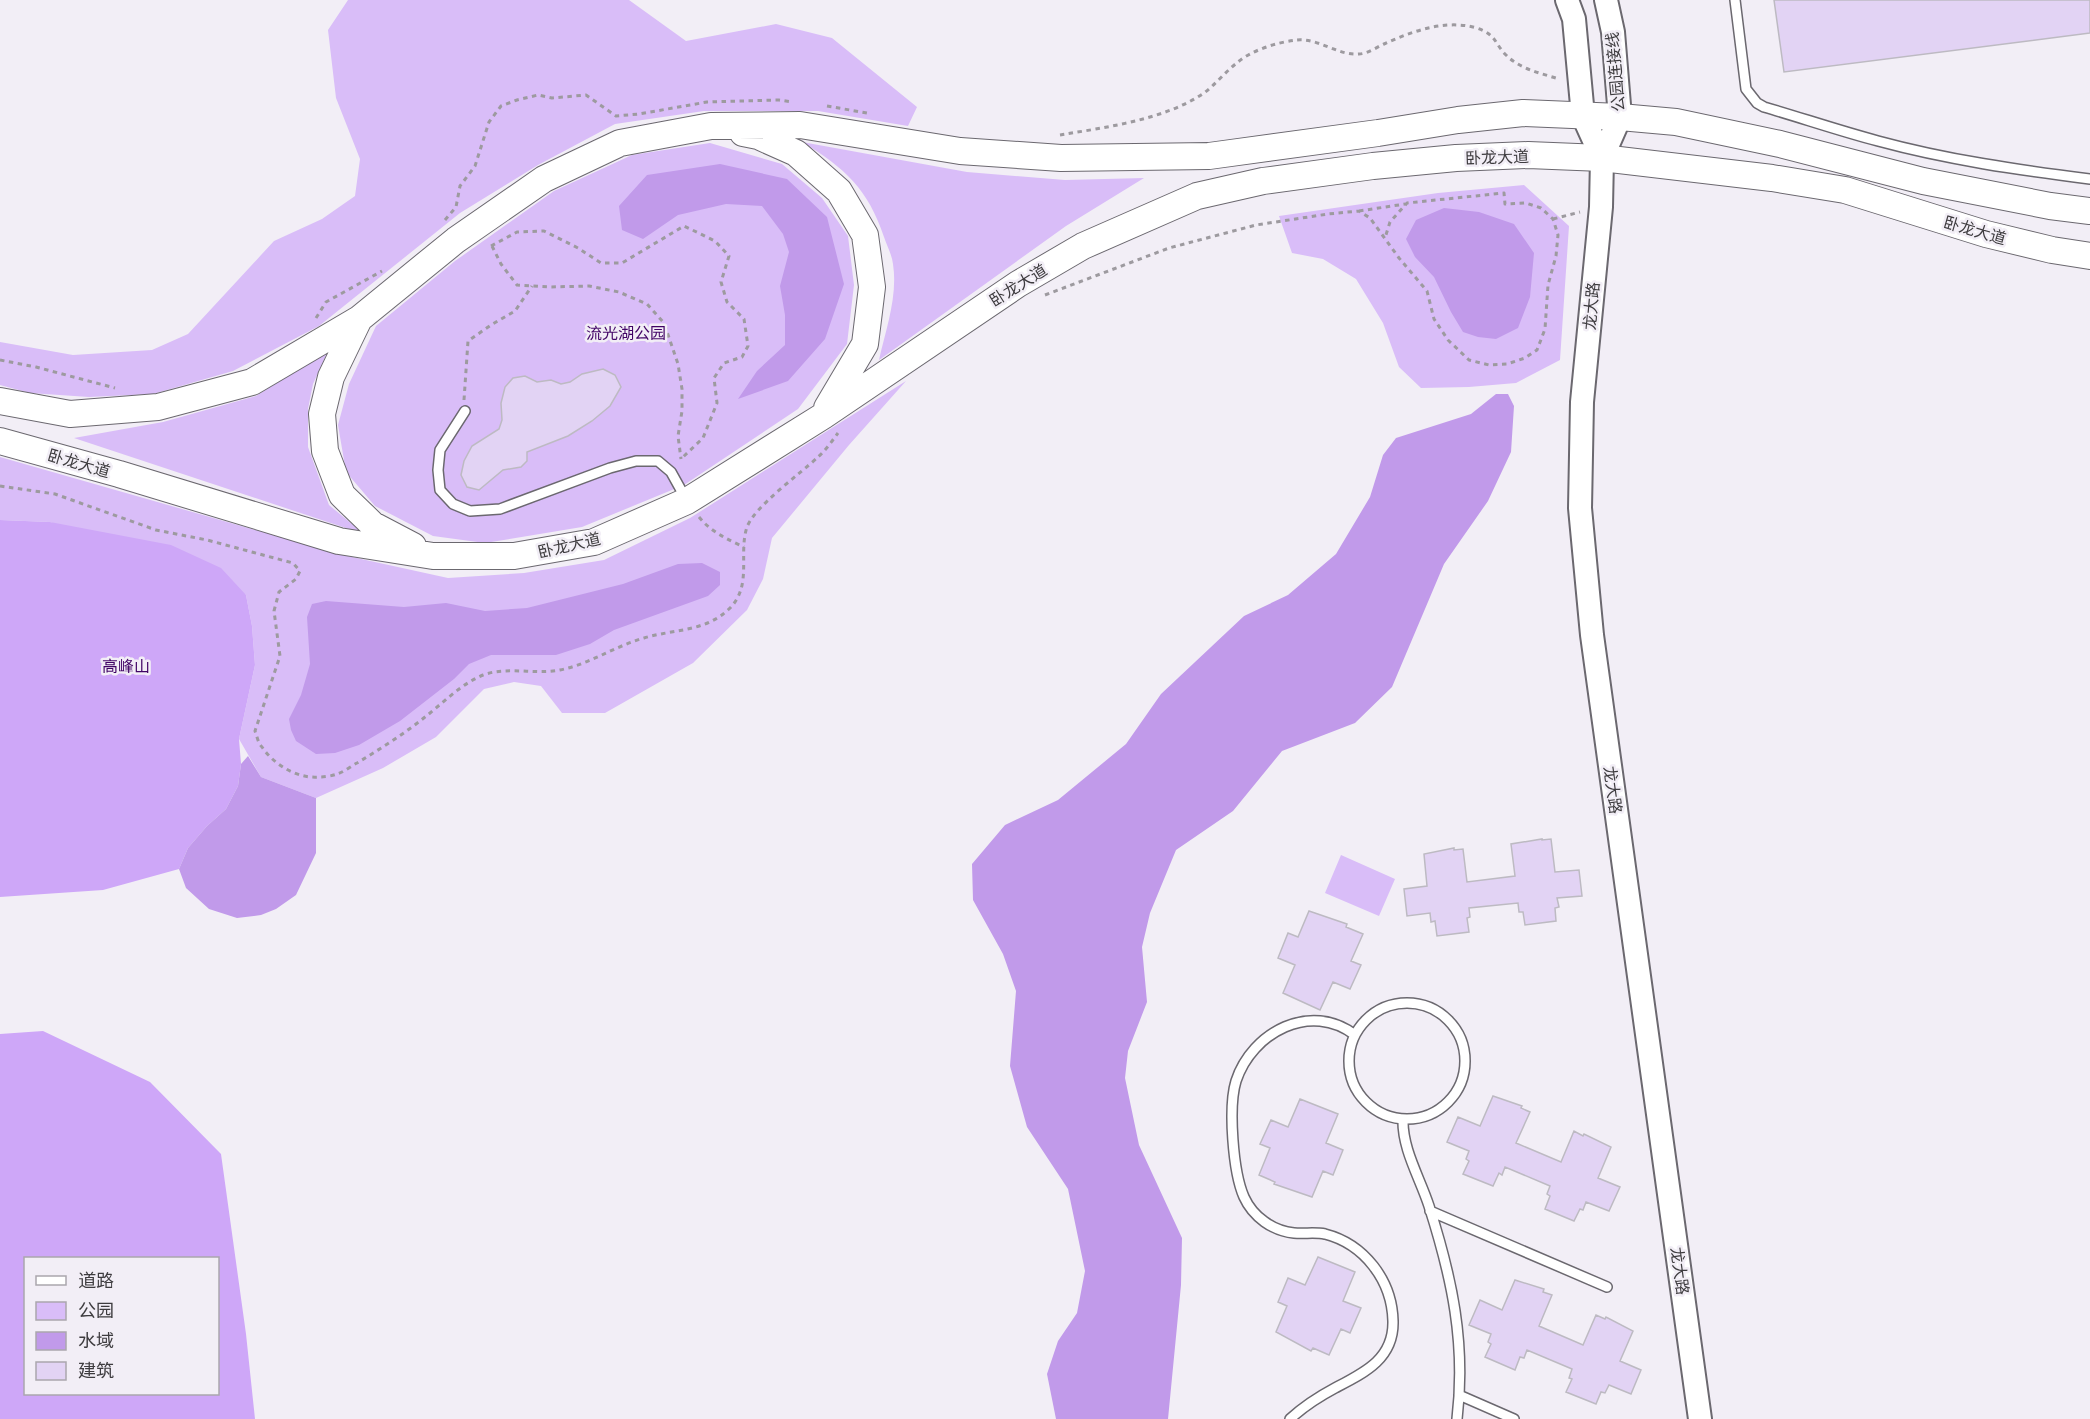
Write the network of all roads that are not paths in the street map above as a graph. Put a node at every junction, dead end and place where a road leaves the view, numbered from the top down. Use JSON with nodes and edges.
{"nodes":[{"id":1,"x":1567,"y":0,"type":"edge"},
{"id":2,"x":1606,"y":0,"type":"edge"},
{"id":3,"x":1735,"y":0,"type":"edge"},
{"id":4,"x":1583,"y":116,"type":"junction"},
{"id":5,"x":1620,"y":117,"type":"junction"},
{"id":6,"x":711,"y":126,"type":"junction"},
{"id":7,"x":1602,"y":158,"type":"junction"},
{"id":8,"x":2090,"y":179,"type":"edge"},
{"id":9,"x":2090,"y":211,"type":"edge"},
{"id":10,"x":2090,"y":256,"type":"edge"},
{"id":11,"x":359,"y":319,"type":"junction"},
{"id":12,"x":0,"y":401,"type":"edge"},
{"id":13,"x":465,"y":411,"type":"road end"},
{"id":14,"x":822,"y":416,"type":"junction"},
{"id":15,"x":0,"y":441,"type":"edge"},
{"id":16,"x":687,"y":501,"type":"junction"},
{"id":17,"x":433,"y":556,"type":"junction"},
{"id":18,"x":1355,"y":1035,"type":"junction"},
{"id":19,"x":1403,"y":1119,"type":"junction"},
{"id":20,"x":1430,"y":1211,"type":"junction"},
{"id":21,"x":1607,"y":1287,"type":"dead end"},
{"id":22,"x":1459,"y":1395,"type":"junction"},
{"id":23,"x":1290,"y":1419,"type":"edge"},
{"id":24,"x":1457,"y":1419,"type":"edge"},
{"id":25,"x":1514,"y":1419,"type":"edge"},
{"id":26,"x":1700,"y":1419,"type":"edge"}],
"edges":[{"from":1,"to":4,"type":"street"},
{"from":2,"to":5,"type":"street","name":"公园连接线"},
{"from":3,"to":8,"type":"lane"},
{"from":4,"to":5,"type":"main road"},
{"from":4,"to":6,"type":"main road"},
{"from":4,"to":7,"type":"street"},
{"from":5,"to":7,"type":"street","name":"公园连接线"},
{"from":5,"to":9,"type":"main road"},
{"from":6,"to":11,"type":"main road"},
{"from":6,"to":14,"type":"main road"},
{"from":7,"to":10,"type":"main road","name":"卧龙大道"},
{"from":7,"to":14,"type":"main road","name":"卧龙大道"},
{"from":7,"to":26,"type":"street","name":"龙大路"},
{"from":11,"to":12,"type":"main road"},
{"from":11,"to":17,"type":"main road"},
{"from":13,"to":16,"type":"lane"},
{"from":14,"to":16,"type":"main road","name":"卧龙大道"},
{"from":15,"to":17,"type":"main road","name":"卧龙大道"},
{"from":16,"to":17,"type":"main road","name":"卧龙大道"},
{"from":18,"to":19,"type":"lane"},
{"from":18,"to":19,"type":"lane"},
{"from":18,"to":23,"type":"lane"},
{"from":19,"to":20,"type":"lane"},
{"from":20,"to":21,"type":"lane"},
{"from":20,"to":22,"type":"lane"},
{"from":22,"to":24,"type":"lane"},
{"from":22,"to":25,"type":"lane"}]}
